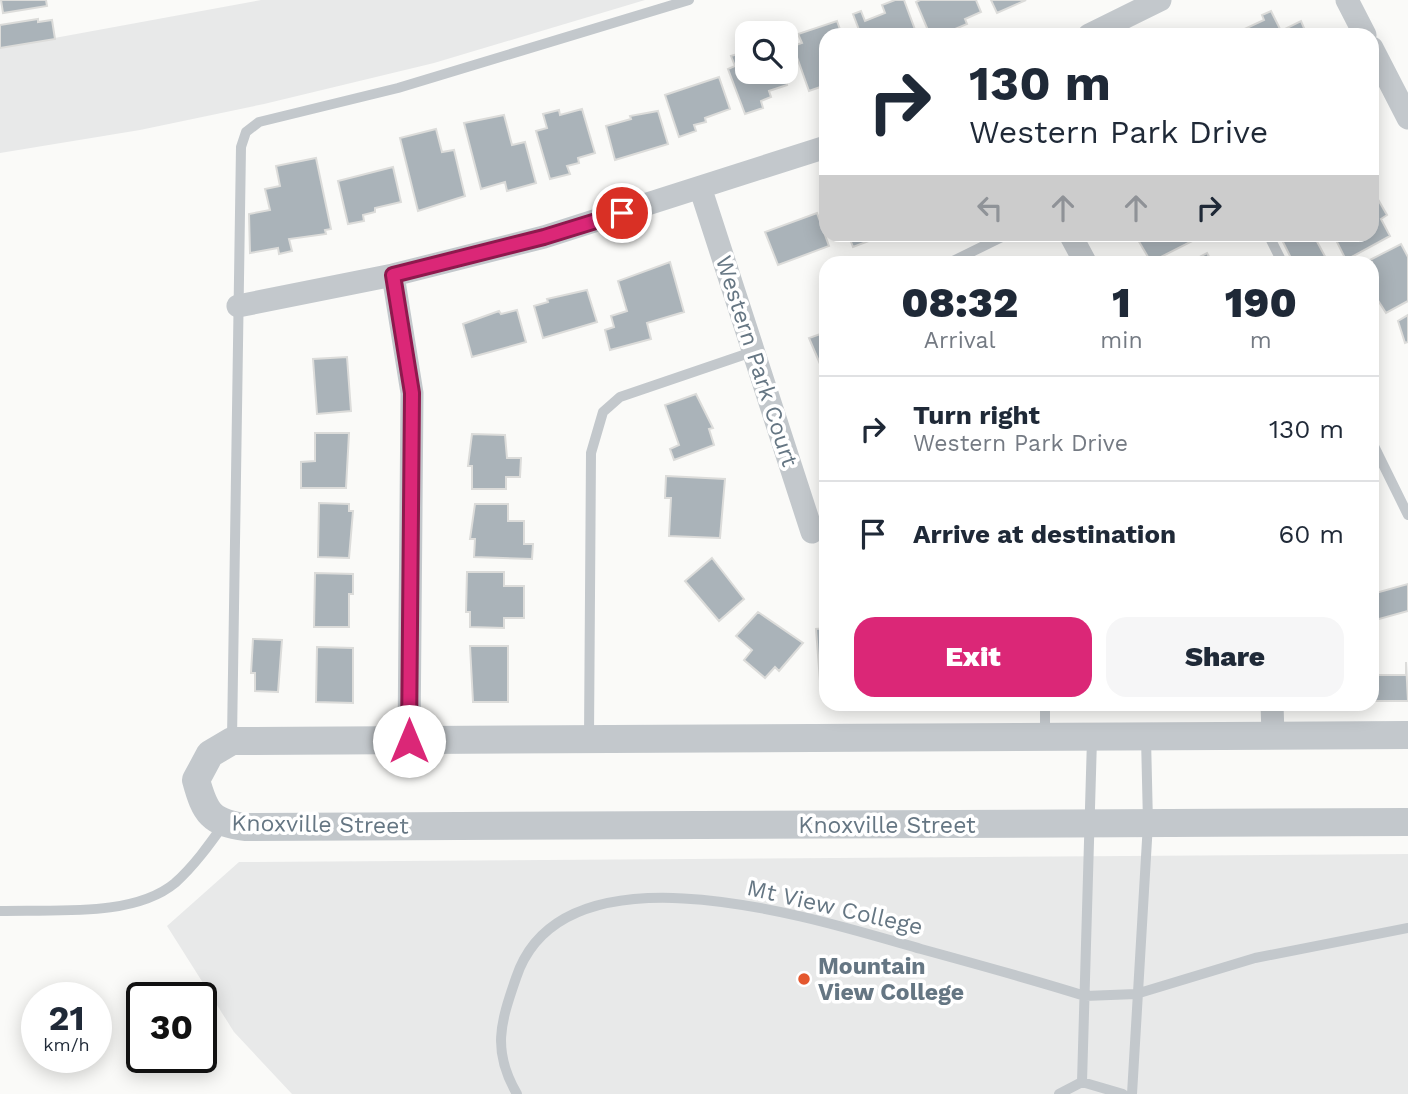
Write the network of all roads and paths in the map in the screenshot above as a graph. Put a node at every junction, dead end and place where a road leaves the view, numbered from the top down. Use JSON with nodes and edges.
{"nodes":[{"id":1,"x":689,"y":0,"type":"edge"},
{"id":2,"x":1160,"y":0,"type":"edge"},
{"id":3,"x":1347,"y":0,"type":"edge"},
{"id":4,"x":1103,"y":28,"type":"edge"},
{"id":5,"x":1361,"y":28,"type":"edge"},
{"id":6,"x":1379,"y":62,"type":"edge"},
{"id":7,"x":1408,"y":118,"type":"edge"},
{"id":8,"x":819,"y":150,"type":"edge"},
{"id":9,"x":701,"y":190,"type":"junction"},
{"id":10,"x":992,"y":242,"type":"edge"},
{"id":11,"x":963,"y":256,"type":"edge"},
{"id":12,"x":393,"y":275,"type":"junction"},
{"id":13,"x":238,"y":306,"type":"junction"},
{"id":14,"x":756,"y":351,"type":"junction"},
{"id":15,"x":1379,"y":456,"type":"edge"},
{"id":16,"x":1408,"y":515,"type":"edge"},
{"id":17,"x":812,"y":532,"type":"dead end"},
{"id":18,"x":1045,"y":711,"type":"edge"},
{"id":19,"x":1272,"y":711,"type":"edge"},
{"id":20,"x":1273,"y":735,"type":"junction"},
{"id":21,"x":1408,"y":735,"type":"edge"},
{"id":22,"x":1045,"y":738,"type":"junction"},
{"id":23,"x":1092,"y":738,"type":"junction"},
{"id":24,"x":1146,"y":738,"type":"junction"},
{"id":25,"x":589,"y":740,"type":"junction"},
{"id":26,"x":232,"y":741,"type":"junction"},
{"id":27,"x":409,"y":741,"type":"junction"},
{"id":28,"x":1408,"y":822,"type":"edge"},
{"id":29,"x":1148,"y":823,"type":"junction"},
{"id":30,"x":224,"y":824,"type":"junction"},
{"id":31,"x":1091,"y":824,"type":"junction"},
{"id":32,"x":0,"y":911,"type":"edge"},
{"id":33,"x":1408,"y":928,"type":"edge"},
{"id":34,"x":1136,"y":994,"type":"junction"},
{"id":35,"x":1085,"y":996,"type":"junction"},
{"id":36,"x":1082,"y":1082,"type":"junction"},
{"id":37,"x":517,"y":1094,"type":"edge"},
{"id":38,"x":1059,"y":1094,"type":"edge"},
{"id":39,"x":1123,"y":1094,"type":"edge"},
{"id":40,"x":1132,"y":1094,"type":"edge"}],
"edges":[{"from":1,"to":13,"type":"lane"},
{"from":2,"to":4,"type":"street"},
{"from":3,"to":5,"type":"street"},
{"from":6,"to":7,"type":"street"},
{"from":8,"to":9,"type":"street"},
{"from":9,"to":12,"type":"street"},
{"from":9,"to":14,"type":"street","name":"Western Park Court"},
{"from":10,"to":11,"type":"lane"},
{"from":12,"to":13,"type":"street"},
{"from":12,"to":27,"type":"street"},
{"from":13,"to":26,"type":"lane"},
{"from":14,"to":17,"type":"street","name":"Western Park Court"},
{"from":14,"to":25,"type":"lane"},
{"from":15,"to":16,"type":"lane"},
{"from":18,"to":22,"type":"lane"},
{"from":19,"to":20,"type":"street"},
{"from":20,"to":21,"type":"street"},
{"from":20,"to":24,"type":"street"},
{"from":22,"to":23,"type":"street"},
{"from":22,"to":25,"type":"street"},
{"from":23,"to":24,"type":"street"},
{"from":23,"to":31,"type":"lane"},
{"from":24,"to":29,"type":"lane"},
{"from":25,"to":27,"type":"street"},
{"from":26,"to":27,"type":"street"},
{"from":26,"to":30,"type":"street","name":"Knoxville Street"},
{"from":28,"to":29,"type":"street","name":"Knoxville Street"},
{"from":29,"to":31,"type":"street","name":"Knoxville Street"},
{"from":29,"to":34,"type":"lane"},
{"from":30,"to":31,"type":"street","name":"Knoxville Street"},
{"from":30,"to":32,"type":"lane"},
{"from":31,"to":35,"type":"lane"},
{"from":33,"to":34,"type":"lane","name":"Mt View College"},
{"from":34,"to":35,"type":"lane","name":"Mt View College"},
{"from":34,"to":40,"type":"lane"},
{"from":35,"to":36,"type":"lane"},
{"from":35,"to":37,"type":"lane","name":"Mt View College"},
{"from":36,"to":38,"type":"lane"},
{"from":36,"to":39,"type":"lane"}]}
